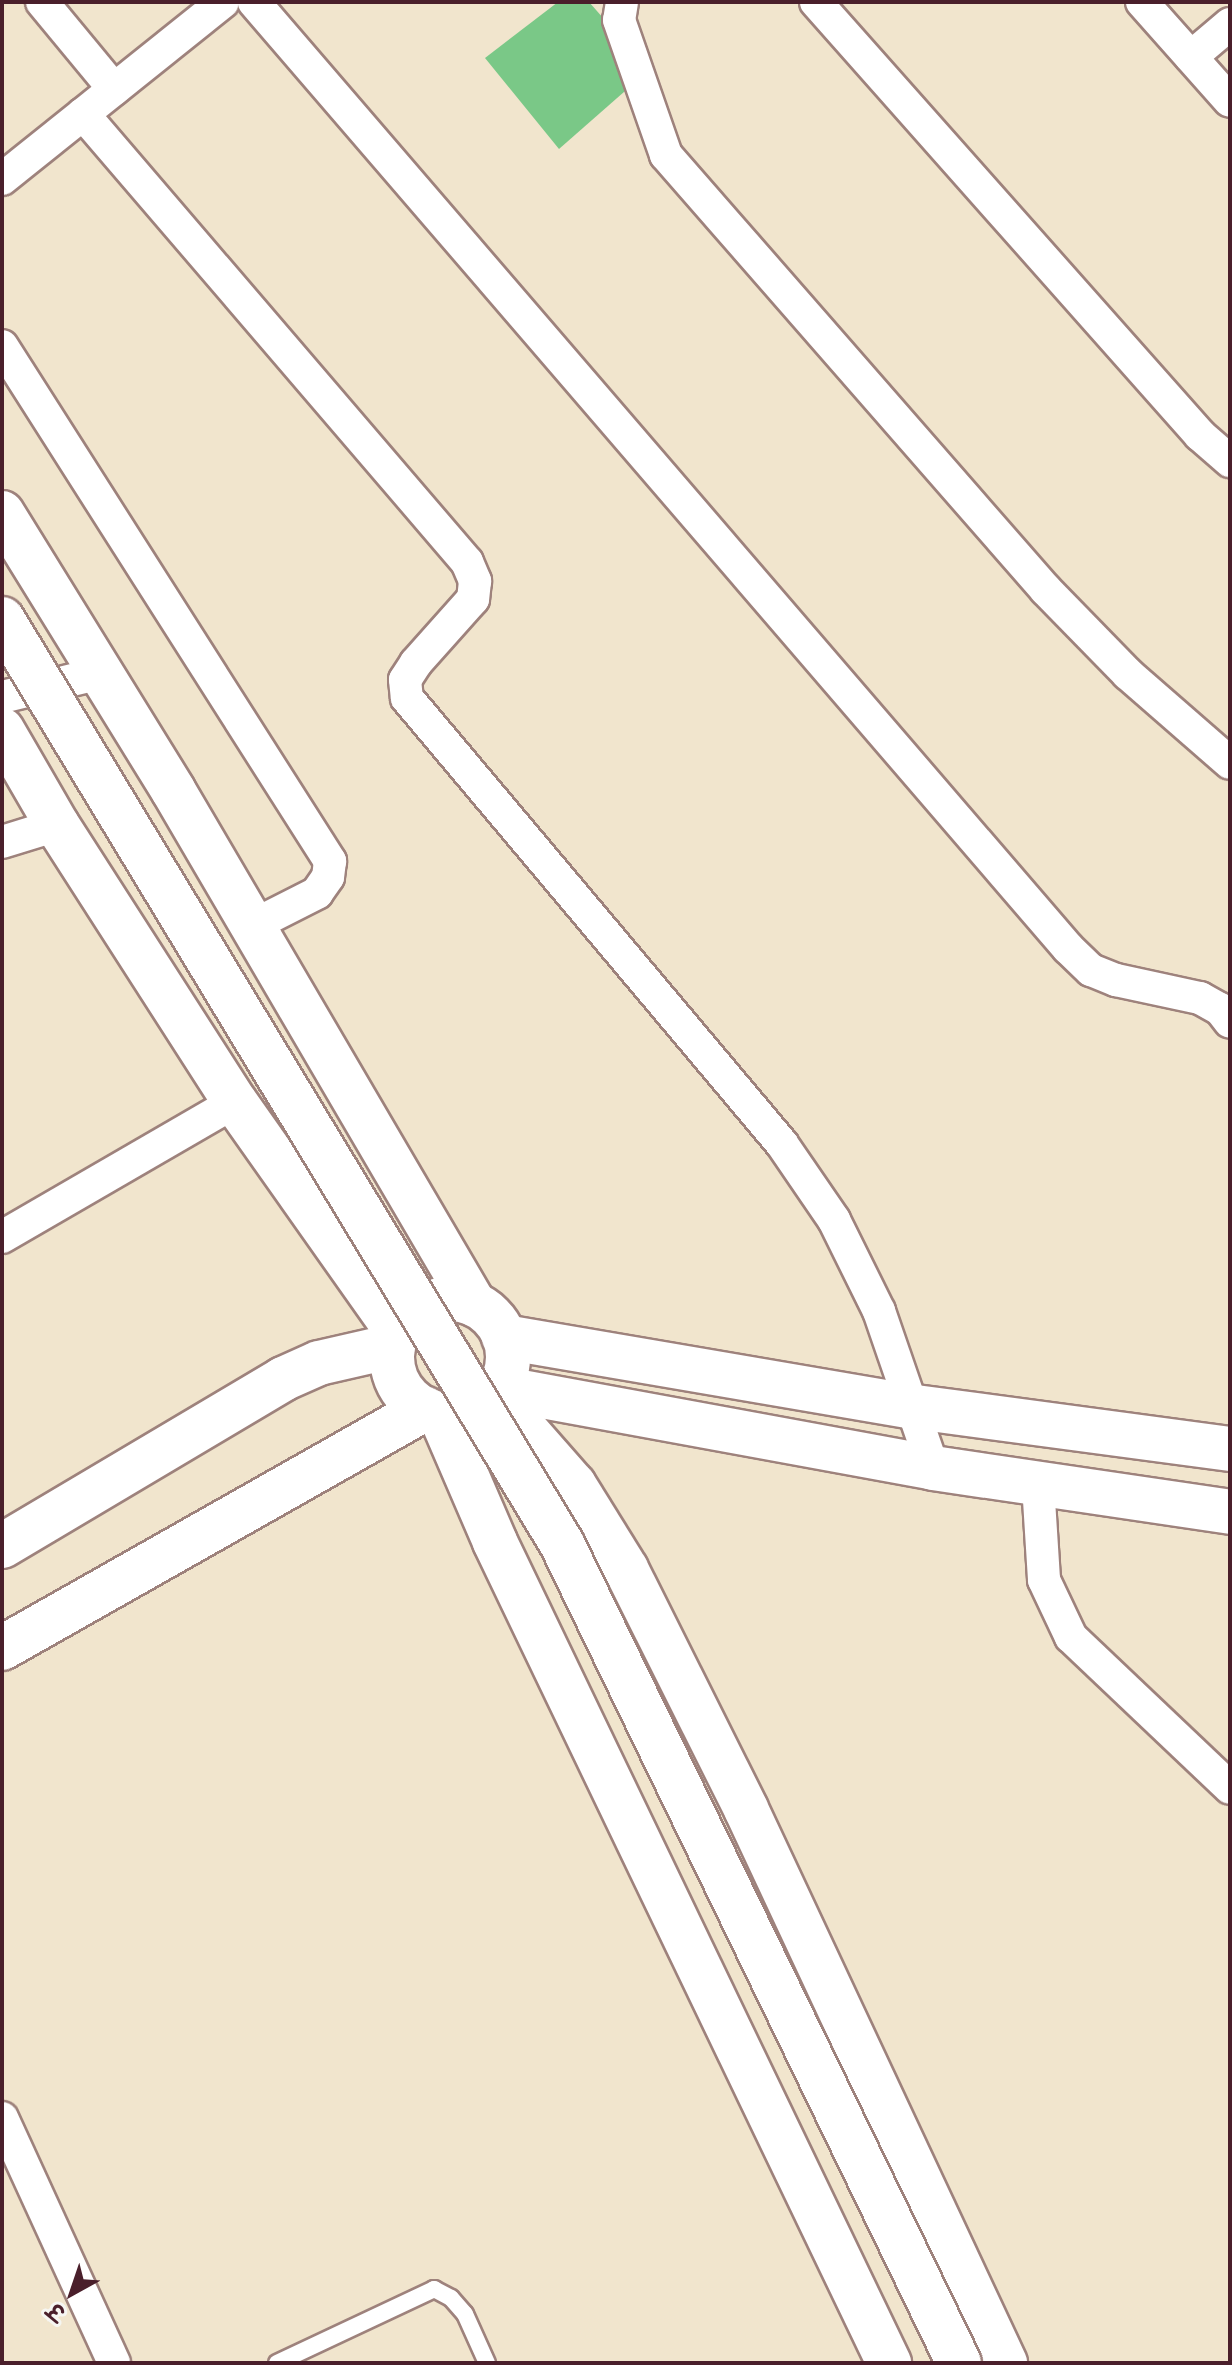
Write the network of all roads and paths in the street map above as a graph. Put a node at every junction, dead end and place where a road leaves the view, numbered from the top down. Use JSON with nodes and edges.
{"nodes":[{"id":1,"x":42,"y":2,"type":"edge"},
{"id":2,"x":223,"y":2,"type":"edge"},
{"id":3,"x":254,"y":2,"type":"edge"},
{"id":4,"x":622,"y":2,"type":"edge"},
{"id":5,"x":816,"y":2,"type":"edge"},
{"id":6,"x":1142,"y":2,"type":"edge"},
{"id":7,"x":1230,"y":24,"type":"edge"},
{"id":8,"x":1191,"y":57,"type":"junction"},
{"id":9,"x":114,"y":89,"type":"junction"},
{"id":10,"x":1230,"y":101,"type":"edge"},
{"id":11,"x":83,"y":114,"type":"junction"},
{"id":12,"x":2,"y":179,"type":"edge"},
{"id":13,"x":2,"y":346,"type":"edge"},
{"id":14,"x":1230,"y":461,"type":"edge"},
{"id":15,"x":2,"y":513,"type":"edge"},
{"id":16,"x":2,"y":619,"type":"edge"},
{"id":17,"x":101,"y":673,"type":"junction"},
{"id":18,"x":2,"y":697,"type":"edge"},
{"id":19,"x":2,"y":730,"type":"edge"},
{"id":20,"x":1230,"y":763,"type":"edge"},
{"id":21,"x":57,"y":825,"type":"junction"},
{"id":22,"x":2,"y":842,"type":"edge"},
{"id":23,"x":252,"y":926,"type":"junction"},
{"id":24,"x":1230,"y":1022,"type":"edge"},
{"id":25,"x":235,"y":1102,"type":"junction"},
{"id":26,"x":2,"y":1237,"type":"edge"},
{"id":27,"x":474,"y":1304,"type":"junction"},
{"id":28,"x":504,"y":1337,"type":"junction"},
{"id":29,"x":395,"y":1339,"type":"junction"},
{"id":30,"x":496,"y":1391,"type":"junction"},
{"id":31,"x":908,"y":1406,"type":"junction"},
{"id":32,"x":432,"y":1412,"type":"junction"},
{"id":33,"x":1230,"y":1449,"type":"edge"},
{"id":34,"x":933,"y":1468,"type":"junction"},
{"id":35,"x":1038,"y":1484,"type":"junction"},
{"id":36,"x":1230,"y":1512,"type":"edge"},
{"id":37,"x":2,"y":1546,"type":"edge"},
{"id":38,"x":2,"y":1648,"type":"edge"},
{"id":39,"x":1230,"y":1788,"type":"edge"},
{"id":40,"x":2,"y":2118,"type":"edge"},
{"id":41,"x":114,"y":2363,"type":"edge"},
{"id":42,"x":277,"y":2363,"type":"edge"},
{"id":43,"x":487,"y":2363,"type":"edge"},
{"id":44,"x":889,"y":2363,"type":"edge"},
{"id":45,"x":959,"y":2363,"type":"edge"},
{"id":46,"x":1005,"y":2363,"type":"edge"}],
"edges":[{"from":1,"to":9,"type":"street"},
{"from":2,"to":9,"type":"street"},
{"from":3,"to":24,"type":"street"},
{"from":4,"to":20,"type":"street"},
{"from":5,"to":14,"type":"street"},
{"from":6,"to":8,"type":"street"},
{"from":7,"to":8,"type":"street"},
{"from":8,"to":10,"type":"street"},
{"from":9,"to":11,"type":"street"},
{"from":11,"to":12,"type":"street"},
{"from":11,"to":31,"type":"street"},
{"from":13,"to":23,"type":"street"},
{"from":15,"to":17,"type":"main road"},
{"from":16,"to":45,"type":"main road","bridge":true},
{"from":17,"to":18,"type":"street"},
{"from":17,"to":23,"type":"main road"},
{"from":19,"to":21,"type":"main road"},
{"from":21,"to":22,"type":"street"},
{"from":21,"to":25,"type":"main road"},
{"from":23,"to":27,"type":"main road"},
{"from":25,"to":26,"type":"street"},
{"from":25,"to":29,"type":"main road"},
{"from":27,"to":28,"type":"main road"},
{"from":27,"to":29,"type":"main road"},
{"from":28,"to":30,"type":"main road"},
{"from":28,"to":31,"type":"main road"},
{"from":29,"to":32,"type":"main road"},
{"from":29,"to":37,"type":"main road"},
{"from":30,"to":32,"type":"main road"},
{"from":30,"to":34,"type":"main road"},
{"from":30,"to":46,"type":"main road"},
{"from":31,"to":33,"type":"main road"},
{"from":31,"to":34,"type":"street"},
{"from":32,"to":38,"type":"main road"},
{"from":32,"to":44,"type":"main road"},
{"from":34,"to":35,"type":"main road"},
{"from":35,"to":36,"type":"main road"},
{"from":35,"to":39,"type":"street"},
{"from":40,"to":41,"type":"street"},
{"from":42,"to":43,"type":"lane"}]}
